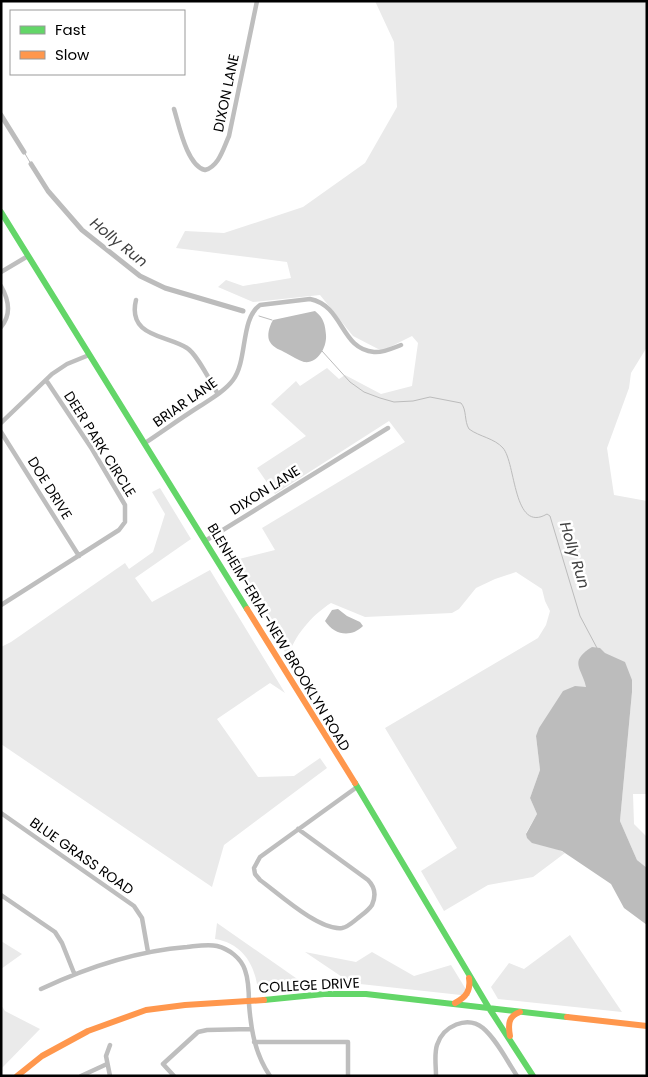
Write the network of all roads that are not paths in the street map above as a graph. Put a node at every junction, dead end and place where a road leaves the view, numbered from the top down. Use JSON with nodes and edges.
{"nodes":[{"id":1,"x":257,"y":1,"type":"edge"},
{"id":2,"x":174,"y":109,"type":"dead end"},
{"id":3,"x":1,"y":212,"type":"edge"},
{"id":4,"x":28,"y":256,"type":"junction"},
{"id":5,"x":1,"y":272,"type":"edge"},
{"id":6,"x":1,"y":286,"type":"edge"},
{"id":7,"x":136,"y":300,"type":"dead end"},
{"id":8,"x":1,"y":327,"type":"edge"},
{"id":9,"x":401,"y":345,"type":"dead end"},
{"id":10,"x":88,"y":355,"type":"junction"},
{"id":11,"x":46,"y":380,"type":"junction"},
{"id":12,"x":218,"y":394,"type":"junction"},
{"id":13,"x":1,"y":423,"type":"edge"},
{"id":14,"x":388,"y":428,"type":"dead end"},
{"id":15,"x":1,"y":432,"type":"edge"},
{"id":16,"x":145,"y":443,"type":"junction"},
{"id":17,"x":205,"y":541,"type":"junction"},
{"id":18,"x":79,"y":556,"type":"junction"},
{"id":19,"x":1,"y":605,"type":"edge"},
{"id":20,"x":356,"y":787,"type":"junction"},
{"id":21,"x":1,"y":813,"type":"edge"},
{"id":22,"x":298,"y":829,"type":"junction"},
{"id":23,"x":1,"y":895,"type":"edge"},
{"id":24,"x":148,"y":952,"type":"junction"},
{"id":25,"x":465,"y":967,"type":"junction"},
{"id":26,"x":74,"y":973,"type":"junction"},
{"id":27,"x":41,"y":989,"type":"dead end"},
{"id":28,"x":249,"y":1002,"type":"junction"},
{"id":29,"x":453,"y":1004,"type":"junction"},
{"id":30,"x":489,"y":1008,"type":"junction"},
{"id":31,"x":522,"y":1012,"type":"junction"},
{"id":32,"x":647,"y":1026,"type":"edge"},
{"id":33,"x":251,"y":1029,"type":"junction"},
{"id":34,"x":254,"y":1042,"type":"junction"},
{"id":35,"x":512,"y":1042,"type":"junction"},
{"id":36,"x":110,"y":1045,"type":"dead end"},
{"id":37,"x":108,"y":1064,"type":"junction"},
{"id":38,"x":17,"y":1076,"type":"edge"},
{"id":39,"x":82,"y":1076,"type":"edge"},
{"id":40,"x":110,"y":1076,"type":"edge"},
{"id":41,"x":174,"y":1076,"type":"edge"},
{"id":42,"x":270,"y":1076,"type":"edge"},
{"id":43,"x":348,"y":1076,"type":"edge"},
{"id":44,"x":436,"y":1076,"type":"edge"},
{"id":45,"x":517,"y":1076,"type":"edge"},
{"id":46,"x":533,"y":1076,"type":"edge"}],
"edges":[{"from":1,"to":2,"type":"street","name":"DIXON LANE"},
{"from":3,"to":4,"type":"main road","name":"BLENHEIM-ERIAL-NEW BROOKLYN ROAD"},
{"from":4,"to":5,"type":"street"},
{"from":4,"to":10,"type":"main road","name":"BLENHEIM-ERIAL-NEW BROOKLYN ROAD"},
{"from":6,"to":8,"type":"street"},
{"from":7,"to":12,"type":"street"},
{"from":9,"to":12,"type":"street","name":"BRIAR LANE"},
{"from":10,"to":11,"type":"street"},
{"from":10,"to":16,"type":"main road","name":"BLENHEIM-ERIAL-NEW BROOKLYN ROAD"},
{"from":11,"to":13,"type":"street"},
{"from":11,"to":18,"type":"street","name":"DEER PARK CIRCLE"},
{"from":12,"to":16,"type":"street","name":"BRIAR LANE"},
{"from":14,"to":17,"type":"street","name":"DIXON LANE"},
{"from":15,"to":18,"type":"street","name":"DOE DRIVE"},
{"from":16,"to":17,"type":"main road","name":"BLENHEIM-ERIAL-NEW BROOKLYN ROAD"},
{"from":17,"to":20,"type":"main road","name":"BLENHEIM-ERIAL-NEW BROOKLYN ROAD"},
{"from":18,"to":19,"type":"street","name":"DEER PARK CIRCLE"},
{"from":20,"to":22,"type":"street"},
{"from":20,"to":25,"type":"main road","name":"BLENHEIM-ERIAL-NEW BROOKLYN ROAD"},
{"from":21,"to":24,"type":"street","name":"BLUE GRASS ROAD"},
{"from":22,"to":22,"type":"street"},
{"from":23,"to":26,"type":"street"},
{"from":24,"to":26,"type":"street"},
{"from":24,"to":28,"type":"street"},
{"from":25,"to":29,"type":"main road"},
{"from":25,"to":30,"type":"main road","name":"BLENHEIM-ERIAL-NEW BROOKLYN ROAD"},
{"from":26,"to":27,"type":"street"},
{"from":28,"to":29,"type":"main road","name":"COLLEGE DRIVE"},
{"from":28,"to":33,"type":"street"},
{"from":28,"to":38,"type":"main road","name":"COLLEGE DRIVE"},
{"from":29,"to":30,"type":"main road","name":"COLLEGE DRIVE"},
{"from":30,"to":31,"type":"main road","name":"COLLEGE DRIVE"},
{"from":30,"to":35,"type":"main road","name":"BLENHEIM-ERIAL-NEW BROOKLYN ROAD"},
{"from":31,"to":32,"type":"main road","name":"COLLEGE DRIVE"},
{"from":31,"to":35,"type":"main road"},
{"from":33,"to":34,"type":"street"},
{"from":33,"to":41,"type":"street"},
{"from":34,"to":42,"type":"street"},
{"from":34,"to":43,"type":"street"},
{"from":35,"to":46,"type":"main road","name":"BLENHEIM-ERIAL-NEW BROOKLYN ROAD"},
{"from":36,"to":37,"type":"street"},
{"from":37,"to":39,"type":"street"},
{"from":37,"to":40,"type":"street"},
{"from":44,"to":45,"type":"street"}]}
